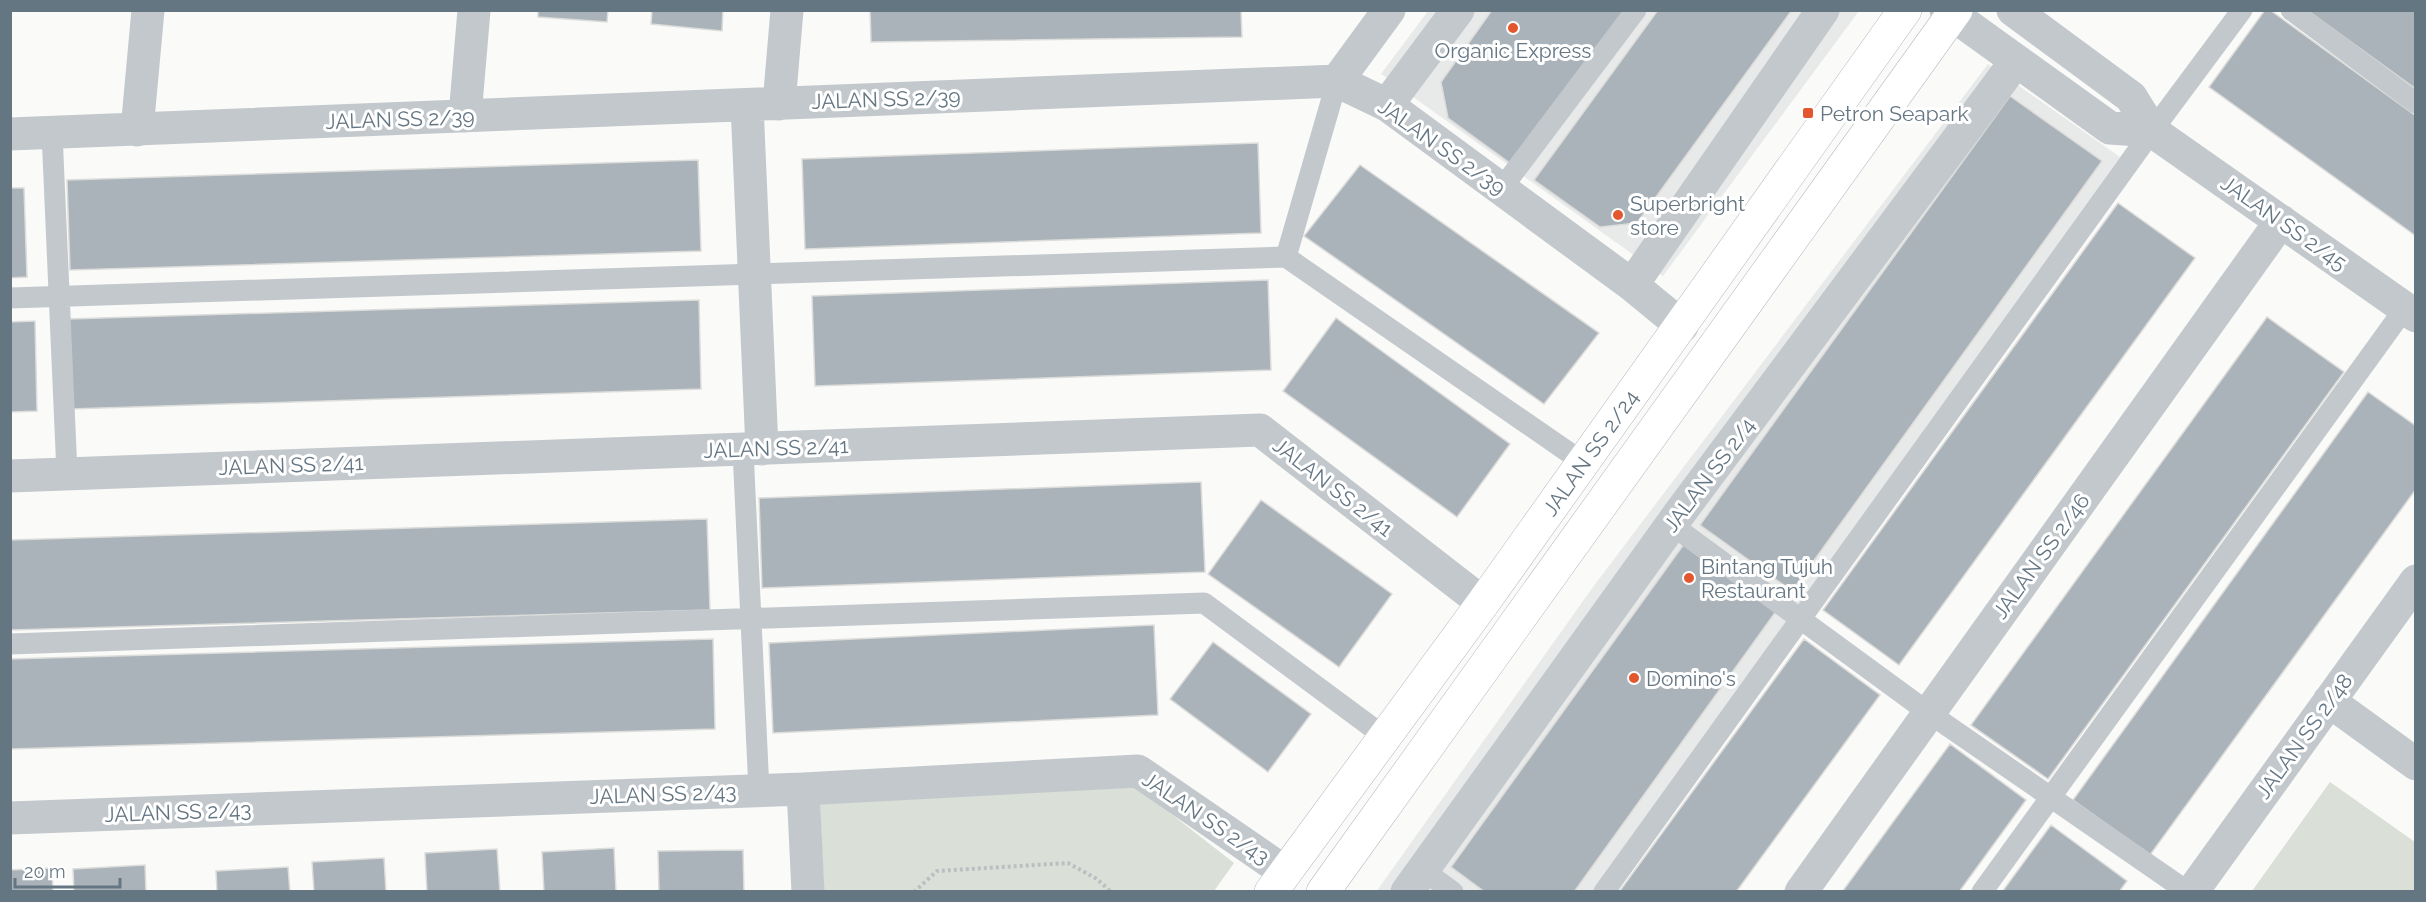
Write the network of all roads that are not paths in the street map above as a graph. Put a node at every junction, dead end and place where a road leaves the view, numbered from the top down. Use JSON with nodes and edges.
{"nodes":[{"id":1,"x":148,"y":10,"type":"edge"},
{"id":2,"x":474,"y":10,"type":"edge"},
{"id":3,"x":787,"y":10,"type":"edge"},
{"id":4,"x":1389,"y":10,"type":"edge"},
{"id":5,"x":1458,"y":10,"type":"edge"},
{"id":6,"x":1636,"y":10,"type":"edge"},
{"id":7,"x":1823,"y":10,"type":"edge"},
{"id":8,"x":1905,"y":10,"type":"edge"},
{"id":9,"x":2013,"y":10,"type":"edge"},
{"id":10,"x":2242,"y":10,"type":"edge"},
{"id":11,"x":2291,"y":10,"type":"edge"},
{"id":12,"x":1951,"y":12,"type":"edge"},
{"id":13,"x":2016,"y":62,"type":"junction"},
{"id":14,"x":1337,"y":81,"type":"junction"},
{"id":15,"x":2415,"y":103,"type":"edge"},
{"id":16,"x":763,"y":104,"type":"junction"},
{"id":17,"x":1387,"y":105,"type":"junction"},
{"id":18,"x":465,"y":116,"type":"junction"},
{"id":19,"x":137,"y":130,"type":"junction"},
{"id":20,"x":2152,"y":131,"type":"junction"},
{"id":21,"x":52,"y":133,"type":"junction"},
{"id":22,"x":10,"y":134,"type":"edge"},
{"id":23,"x":1502,"y":188,"type":"junction"},
{"id":24,"x":2281,"y":221,"type":"junction"},
{"id":25,"x":1286,"y":257,"type":"junction"},
{"id":26,"x":754,"y":274,"type":"junction"},
{"id":27,"x":1632,"y":285,"type":"junction"},
{"id":28,"x":60,"y":296,"type":"junction"},
{"id":29,"x":10,"y":298,"type":"edge"},
{"id":30,"x":2410,"y":312,"type":"edge"},
{"id":31,"x":1682,"y":326,"type":"junction"},
{"id":32,"x":752,"y":449,"type":"junction"},
{"id":33,"x":1584,"y":463,"type":"junction"},
{"id":34,"x":67,"y":473,"type":"junction"},
{"id":35,"x":10,"y":476,"type":"edge"},
{"id":36,"x":1672,"y":525,"type":"junction"},
{"id":37,"x":2415,"y":580,"type":"edge"},
{"id":38,"x":1484,"y":603,"type":"junction"},
{"id":39,"x":751,"y":618,"type":"junction"},
{"id":40,"x":1801,"y":618,"type":"junction"},
{"id":41,"x":10,"y":644,"type":"edge"},
{"id":42,"x":2329,"y":701,"type":"junction"},
{"id":43,"x":1929,"y":713,"type":"junction"},
{"id":44,"x":1385,"y":737,"type":"junction"},
{"id":45,"x":2415,"y":764,"type":"edge"},
{"id":46,"x":803,"y":789,"type":"junction"},
{"id":47,"x":759,"y":791,"type":"junction"},
{"id":48,"x":2051,"y":797,"type":"junction"},
{"id":49,"x":10,"y":818,"type":"edge"},
{"id":50,"x":1415,"y":881,"type":"edge"},
{"id":51,"x":1278,"y":882,"type":"edge"},
{"id":52,"x":808,"y":891,"type":"edge"},
{"id":53,"x":1323,"y":891,"type":"edge"},
{"id":54,"x":1453,"y":891,"type":"edge"},
{"id":55,"x":1604,"y":891,"type":"edge"},
{"id":56,"x":1801,"y":891,"type":"edge"},
{"id":57,"x":1982,"y":891,"type":"edge"},
{"id":58,"x":2190,"y":891,"type":"edge"}],
"edges":[{"from":1,"to":19,"type":"street"},
{"from":2,"to":18,"type":"street"},
{"from":3,"to":16,"type":"street"},
{"from":4,"to":14,"type":"street"},
{"from":5,"to":17,"type":"street"},
{"from":6,"to":23,"type":"lane"},
{"from":7,"to":27,"type":"street"},
{"from":8,"to":31,"type":"main road","name":"JALAN SS 2/24"},
{"from":9,"to":20,"type":"street","name":"JALAN SS 2/45"},
{"from":10,"to":20,"type":"lane"},
{"from":11,"to":15,"type":"lane"},
{"from":12,"to":13,"type":"street"},
{"from":12,"to":53,"type":"main road","name":"JALAN SS 2/24"},
{"from":13,"to":20,"type":"street"},
{"from":13,"to":36,"type":"street","name":"JALAN SS 2/4"},
{"from":14,"to":16,"type":"street","name":"JALAN SS 2/39"},
{"from":14,"to":17,"type":"street","name":"JALAN SS 2/39"},
{"from":14,"to":25,"type":"lane"},
{"from":16,"to":18,"type":"street","name":"JALAN SS 2/39"},
{"from":16,"to":26,"type":"street"},
{"from":17,"to":23,"type":"street","name":"JALAN SS 2/39"},
{"from":18,"to":19,"type":"street","name":"JALAN SS 2/39"},
{"from":19,"to":21,"type":"street","name":"JALAN SS 2/39"},
{"from":20,"to":24,"type":"street","name":"JALAN SS 2/45"},
{"from":20,"to":40,"type":"lane"},
{"from":21,"to":22,"type":"street","name":"JALAN SS 2/39"},
{"from":21,"to":28,"type":"lane"},
{"from":23,"to":27,"type":"street","name":"JALAN SS 2/39"},
{"from":24,"to":30,"type":"street","name":"JALAN SS 2/45"},
{"from":24,"to":43,"type":"street","name":"JALAN SS 2/46"},
{"from":25,"to":26,"type":"lane"},
{"from":25,"to":33,"type":"lane"},
{"from":26,"to":28,"type":"lane"},
{"from":26,"to":32,"type":"street"},
{"from":27,"to":31,"type":"street","name":"JALAN SS 2/39"},
{"from":28,"to":29,"type":"lane"},
{"from":28,"to":34,"type":"lane"},
{"from":30,"to":48,"type":"lane"},
{"from":31,"to":33,"type":"main road","name":"JALAN SS 2/24"},
{"from":32,"to":34,"type":"street","name":"JALAN SS 2/41"},
{"from":32,"to":38,"type":"street","name":"JALAN SS 2/41"},
{"from":32,"to":39,"type":"lane"},
{"from":33,"to":38,"type":"main road","name":"JALAN SS 2/24"},
{"from":34,"to":35,"type":"street","name":"JALAN SS 2/41"},
{"from":36,"to":40,"type":"lane"},
{"from":36,"to":50,"type":"street","name":"JALAN SS 2/4"},
{"from":37,"to":42,"type":"street","name":"JALAN SS 2/48"},
{"from":38,"to":44,"type":"main road","name":"JALAN SS 2/24"},
{"from":39,"to":41,"type":"lane"},
{"from":39,"to":44,"type":"lane"},
{"from":39,"to":47,"type":"lane"},
{"from":40,"to":43,"type":"lane"},
{"from":40,"to":55,"type":"lane"},
{"from":42,"to":45,"type":"street"},
{"from":42,"to":58,"type":"street","name":"JALAN SS 2/48"},
{"from":43,"to":48,"type":"lane"},
{"from":43,"to":56,"type":"street","name":"JALAN SS 2/46"},
{"from":44,"to":51,"type":"main road","name":"JALAN SS 2/24"},
{"from":46,"to":47,"type":"street","name":"JALAN SS 2/43"},
{"from":46,"to":51,"type":"street","name":"JALAN SS 2/43"},
{"from":46,"to":52,"type":"street"},
{"from":47,"to":49,"type":"street","name":"JALAN SS 2/43"},
{"from":48,"to":57,"type":"lane"},
{"from":48,"to":58,"type":"lane"},
{"from":50,"to":54,"type":"lane"}]}
